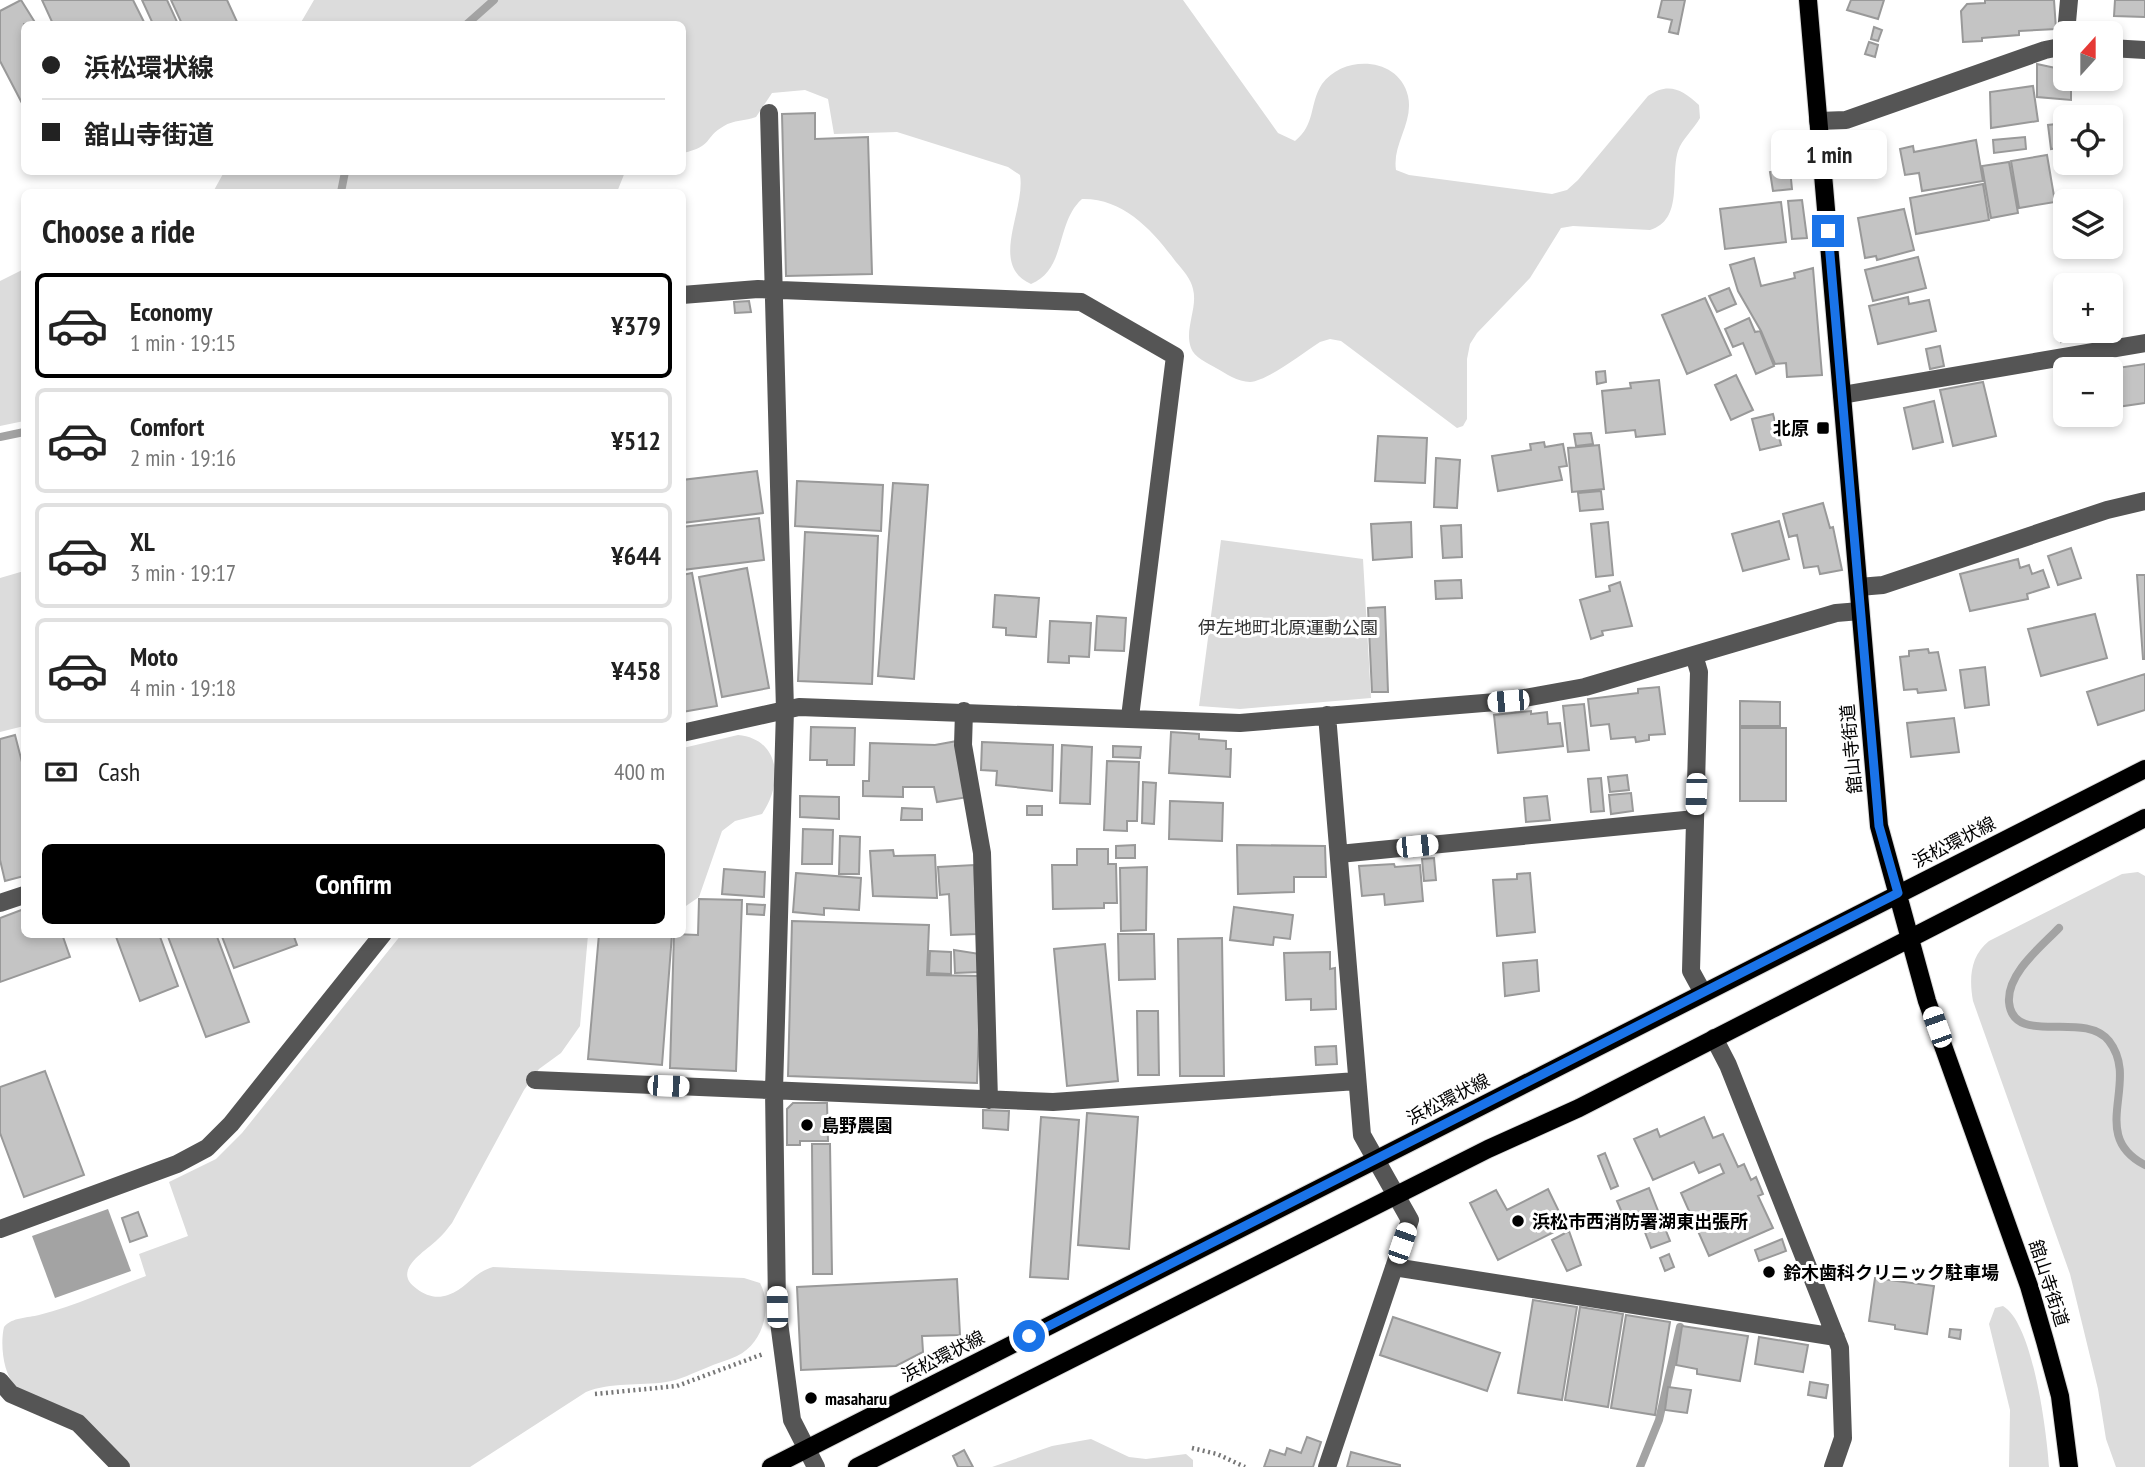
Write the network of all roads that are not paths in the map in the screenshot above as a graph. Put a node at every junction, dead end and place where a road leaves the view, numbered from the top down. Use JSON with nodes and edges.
{"nodes":[{"id":1,"x":1808,"y":0,"type":"edge"},
{"id":2,"x":2069,"y":0,"type":"edge"},
{"id":3,"x":2067,"y":21,"type":"edge"},
{"id":4,"x":2053,"y":48,"type":"edge"},
{"id":5,"x":2123,"y":49,"type":"edge"},
{"id":6,"x":2145,"y":50,"type":"edge"},
{"id":7,"x":769,"y":113,"type":"dead end"},
{"id":8,"x":1818,"y":121,"type":"junction"},
{"id":9,"x":774,"y":290,"type":"junction"},
{"id":10,"x":686,"y":295,"type":"edge"},
{"id":11,"x":2145,"y":343,"type":"edge"},
{"id":12,"x":1842,"y":395,"type":"junction"},
{"id":13,"x":2145,"y":501,"type":"edge"},
{"id":14,"x":1858,"y":587,"type":"junction"},
{"id":15,"x":1860,"y":611,"type":"junction"},
{"id":16,"x":1694,"y":655,"type":"junction"},
{"id":17,"x":785,"y":710,"type":"junction"},
{"id":18,"x":964,"y":711,"type":"junction"},
{"id":19,"x":1327,"y":715,"type":"junction"},
{"id":20,"x":1130,"y":717,"type":"junction"},
{"id":21,"x":686,"y":732,"type":"edge"},
{"id":22,"x":2145,"y":769,"type":"edge"},
{"id":23,"x":2145,"y":818,"type":"edge"},
{"id":24,"x":1695,"y":819,"type":"junction"},
{"id":25,"x":1339,"y":854,"type":"junction"},
{"id":26,"x":1898,"y":893,"type":"junction"},
{"id":27,"x":21,"y":896,"type":"edge"},
{"id":28,"x":0,"y":903,"type":"edge"},
{"id":29,"x":380,"y":938,"type":"edge"},
{"id":30,"x":1910,"y":938,"type":"junction"},
{"id":31,"x":1703,"y":993,"type":"junction"},
{"id":32,"x":1714,"y":1038,"type":"junction"},
{"id":33,"x":535,"y":1080,"type":"dead end"},
{"id":34,"x":1357,"y":1081,"type":"junction"},
{"id":35,"x":774,"y":1090,"type":"junction"},
{"id":36,"x":989,"y":1100,"type":"junction"},
{"id":37,"x":1376,"y":1160,"type":"junction"},
{"id":38,"x":1396,"y":1196,"type":"junction"},
{"id":39,"x":0,"y":1228,"type":"edge"},
{"id":40,"x":1394,"y":1267,"type":"junction"},
{"id":41,"x":1836,"y":1338,"type":"junction"},
{"id":42,"x":0,"y":1381,"type":"edge"},
{"id":43,"x":807,"y":1449,"type":"junction"},
{"id":44,"x":121,"y":1467,"type":"edge"},
{"id":45,"x":771,"y":1467,"type":"edge"},
{"id":46,"x":816,"y":1467,"type":"edge"},
{"id":47,"x":858,"y":1467,"type":"edge"},
{"id":48,"x":1327,"y":1467,"type":"edge"},
{"id":49,"x":1833,"y":1467,"type":"edge"},
{"id":50,"x":2069,"y":1467,"type":"edge"}],
"edges":[{"from":1,"to":8,"type":"main road","name":"舘山寺街道"},
{"from":2,"to":3,"type":"street"},
{"from":4,"to":8,"type":"street"},
{"from":5,"to":6,"type":"street"},
{"from":7,"to":9,"type":"street"},
{"from":8,"to":12,"type":"main road","name":"舘山寺街道"},
{"from":9,"to":10,"type":"street"},
{"from":9,"to":17,"type":"street"},
{"from":9,"to":20,"type":"street"},
{"from":11,"to":12,"type":"street"},
{"from":12,"to":14,"type":"main road","name":"舘山寺街道"},
{"from":13,"to":14,"type":"street"},
{"from":14,"to":15,"type":"main road","name":"舘山寺街道"},
{"from":15,"to":16,"type":"street"},
{"from":15,"to":26,"type":"main road","name":"舘山寺街道"},
{"from":16,"to":19,"type":"street"},
{"from":16,"to":24,"type":"street"},
{"from":17,"to":18,"type":"street"},
{"from":17,"to":21,"type":"street"},
{"from":17,"to":35,"type":"street"},
{"from":18,"to":20,"type":"street"},
{"from":18,"to":36,"type":"street"},
{"from":19,"to":20,"type":"street"},
{"from":19,"to":25,"type":"street"},
{"from":22,"to":26,"type":"main road","name":"浜松環状線"},
{"from":23,"to":30,"type":"main road"},
{"from":24,"to":25,"type":"street"},
{"from":24,"to":31,"type":"street"},
{"from":25,"to":34,"type":"street"},
{"from":26,"to":30,"type":"main road","name":"舘山寺街道"},
{"from":26,"to":31,"type":"main road","name":"浜松環状線"},
{"from":27,"to":28,"type":"street"},
{"from":29,"to":39,"type":"street"},
{"from":30,"to":32,"type":"main road"},
{"from":30,"to":50,"type":"main road","name":"舘山寺街道"},
{"from":31,"to":37,"type":"main road","name":"浜松環状線"},
{"from":32,"to":38,"type":"main road"},
{"from":32,"to":41,"type":"street"},
{"from":33,"to":35,"type":"street"},
{"from":34,"to":36,"type":"street"},
{"from":34,"to":37,"type":"street"},
{"from":35,"to":36,"type":"street"},
{"from":35,"to":43,"type":"street"},
{"from":37,"to":38,"type":"street"},
{"from":37,"to":43,"type":"main road","name":"浜松環状線"},
{"from":38,"to":40,"type":"street"},
{"from":38,"to":47,"type":"main road"},
{"from":40,"to":41,"type":"street"},
{"from":40,"to":48,"type":"street"},
{"from":41,"to":49,"type":"street"},
{"from":42,"to":44,"type":"street"},
{"from":43,"to":45,"type":"main road","name":"浜松環状線"},
{"from":43,"to":46,"type":"street"}]}
